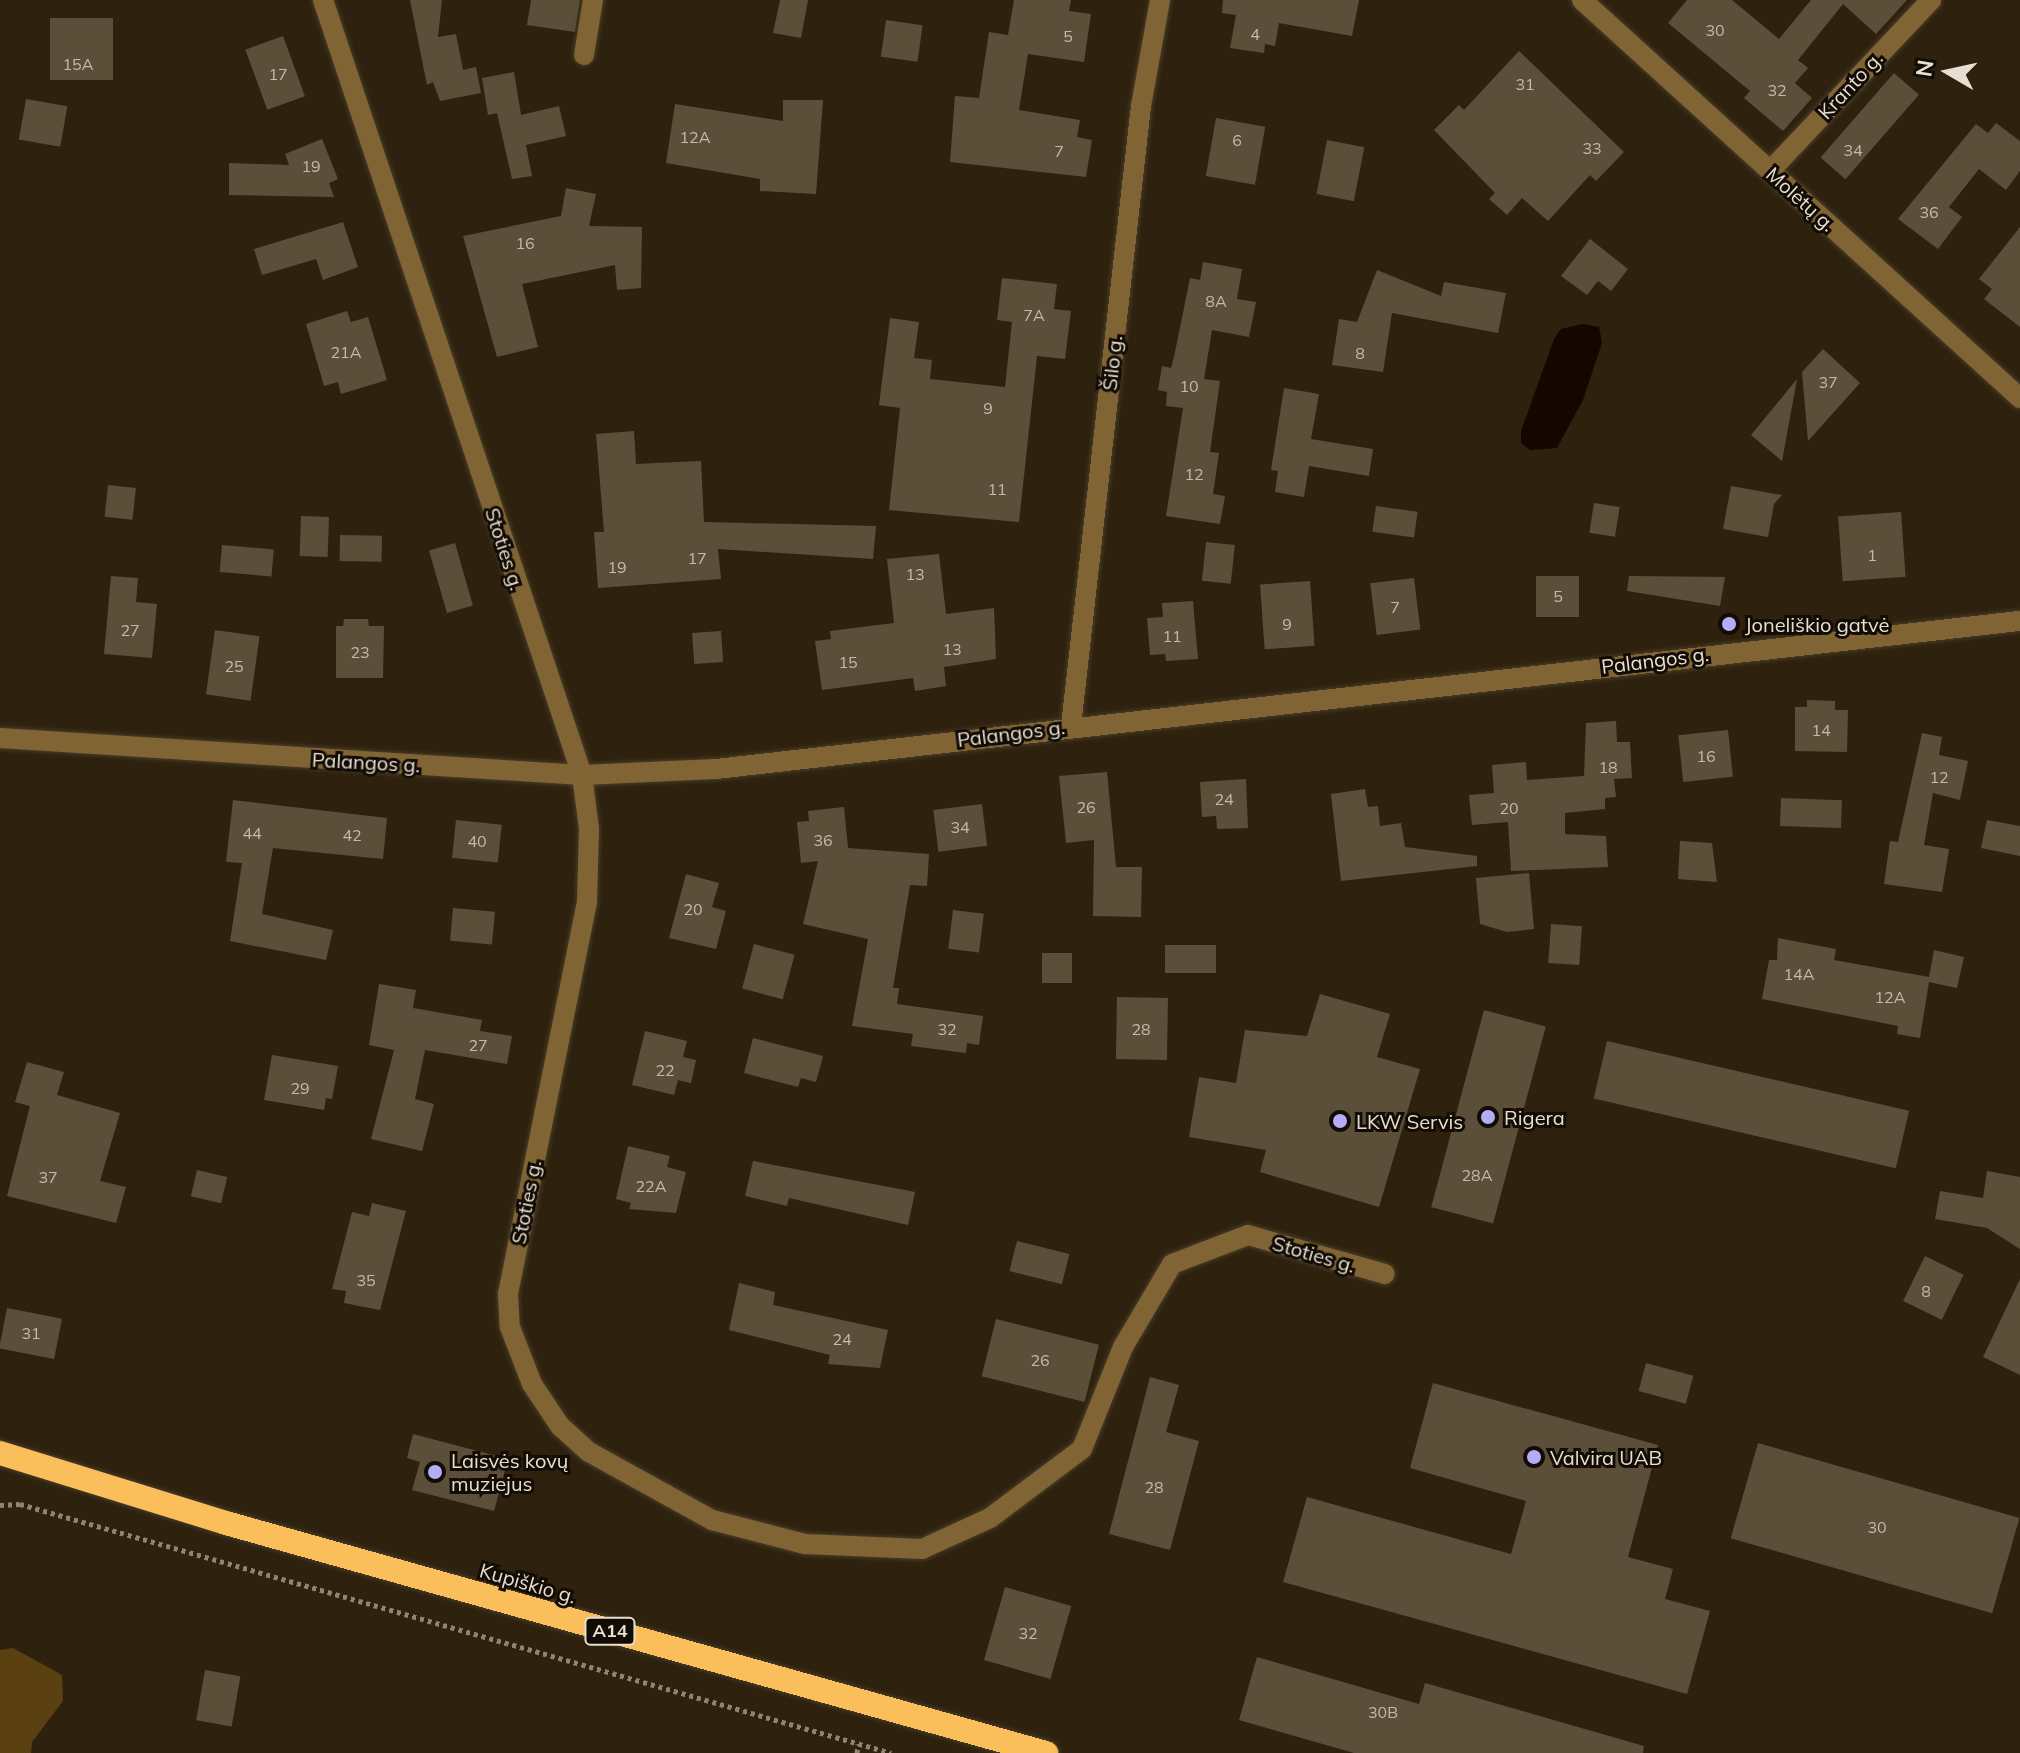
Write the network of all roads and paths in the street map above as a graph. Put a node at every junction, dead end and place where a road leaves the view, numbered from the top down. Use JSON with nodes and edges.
{"nodes":[{"id":1,"x":323,"y":0,"type":"edge"},
{"id":2,"x":593,"y":0,"type":"edge"},
{"id":3,"x":1160,"y":0,"type":"edge"},
{"id":4,"x":1582,"y":0,"type":"edge"},
{"id":5,"x":1931,"y":0,"type":"edge"},
{"id":6,"x":584,"y":55,"type":"dead end"},
{"id":7,"x":1770,"y":171,"type":"junction"},
{"id":8,"x":2020,"y":398,"type":"edge"},
{"id":9,"x":2020,"y":621,"type":"edge"},
{"id":10,"x":1071,"y":726,"type":"junction"},
{"id":11,"x":0,"y":738,"type":"edge"},
{"id":12,"x":582,"y":775,"type":"junction"},
{"id":13,"x":1385,"y":1274,"type":"dead end"},
{"id":14,"x":0,"y":1453,"type":"edge"},
{"id":15,"x":0,"y":1505,"type":"edge"},
{"id":16,"x":858,"y":1744,"type":"junction"},
{"id":17,"x":857,"y":1753,"type":"edge"},
{"id":18,"x":891,"y":1753,"type":"edge"},
{"id":19,"x":1046,"y":1753,"type":"edge"}],
"edges":[{"from":1,"to":12,"type":"street","name":"Stoties g."},
{"from":2,"to":6,"type":"street"},
{"from":3,"to":10,"type":"street","name":"Šilo g."},
{"from":4,"to":7,"type":"street","name":"Molėtų g."},
{"from":5,"to":7,"type":"street","name":"Kranto g."},
{"from":7,"to":8,"type":"street","name":"Molėtų g."},
{"from":9,"to":10,"type":"street","name":"Palangos g."},
{"from":10,"to":12,"type":"street","name":"Palangos g."},
{"from":11,"to":12,"type":"street","name":"Palangos g."},
{"from":12,"to":13,"type":"street","name":"Stoties g."},
{"from":14,"to":19,"type":"highway","name":"Kupiškio g.","number":"A14"},
{"from":15,"to":16,"type":"path"},
{"from":16,"to":17,"type":"path"},
{"from":16,"to":18,"type":"path"}]}
